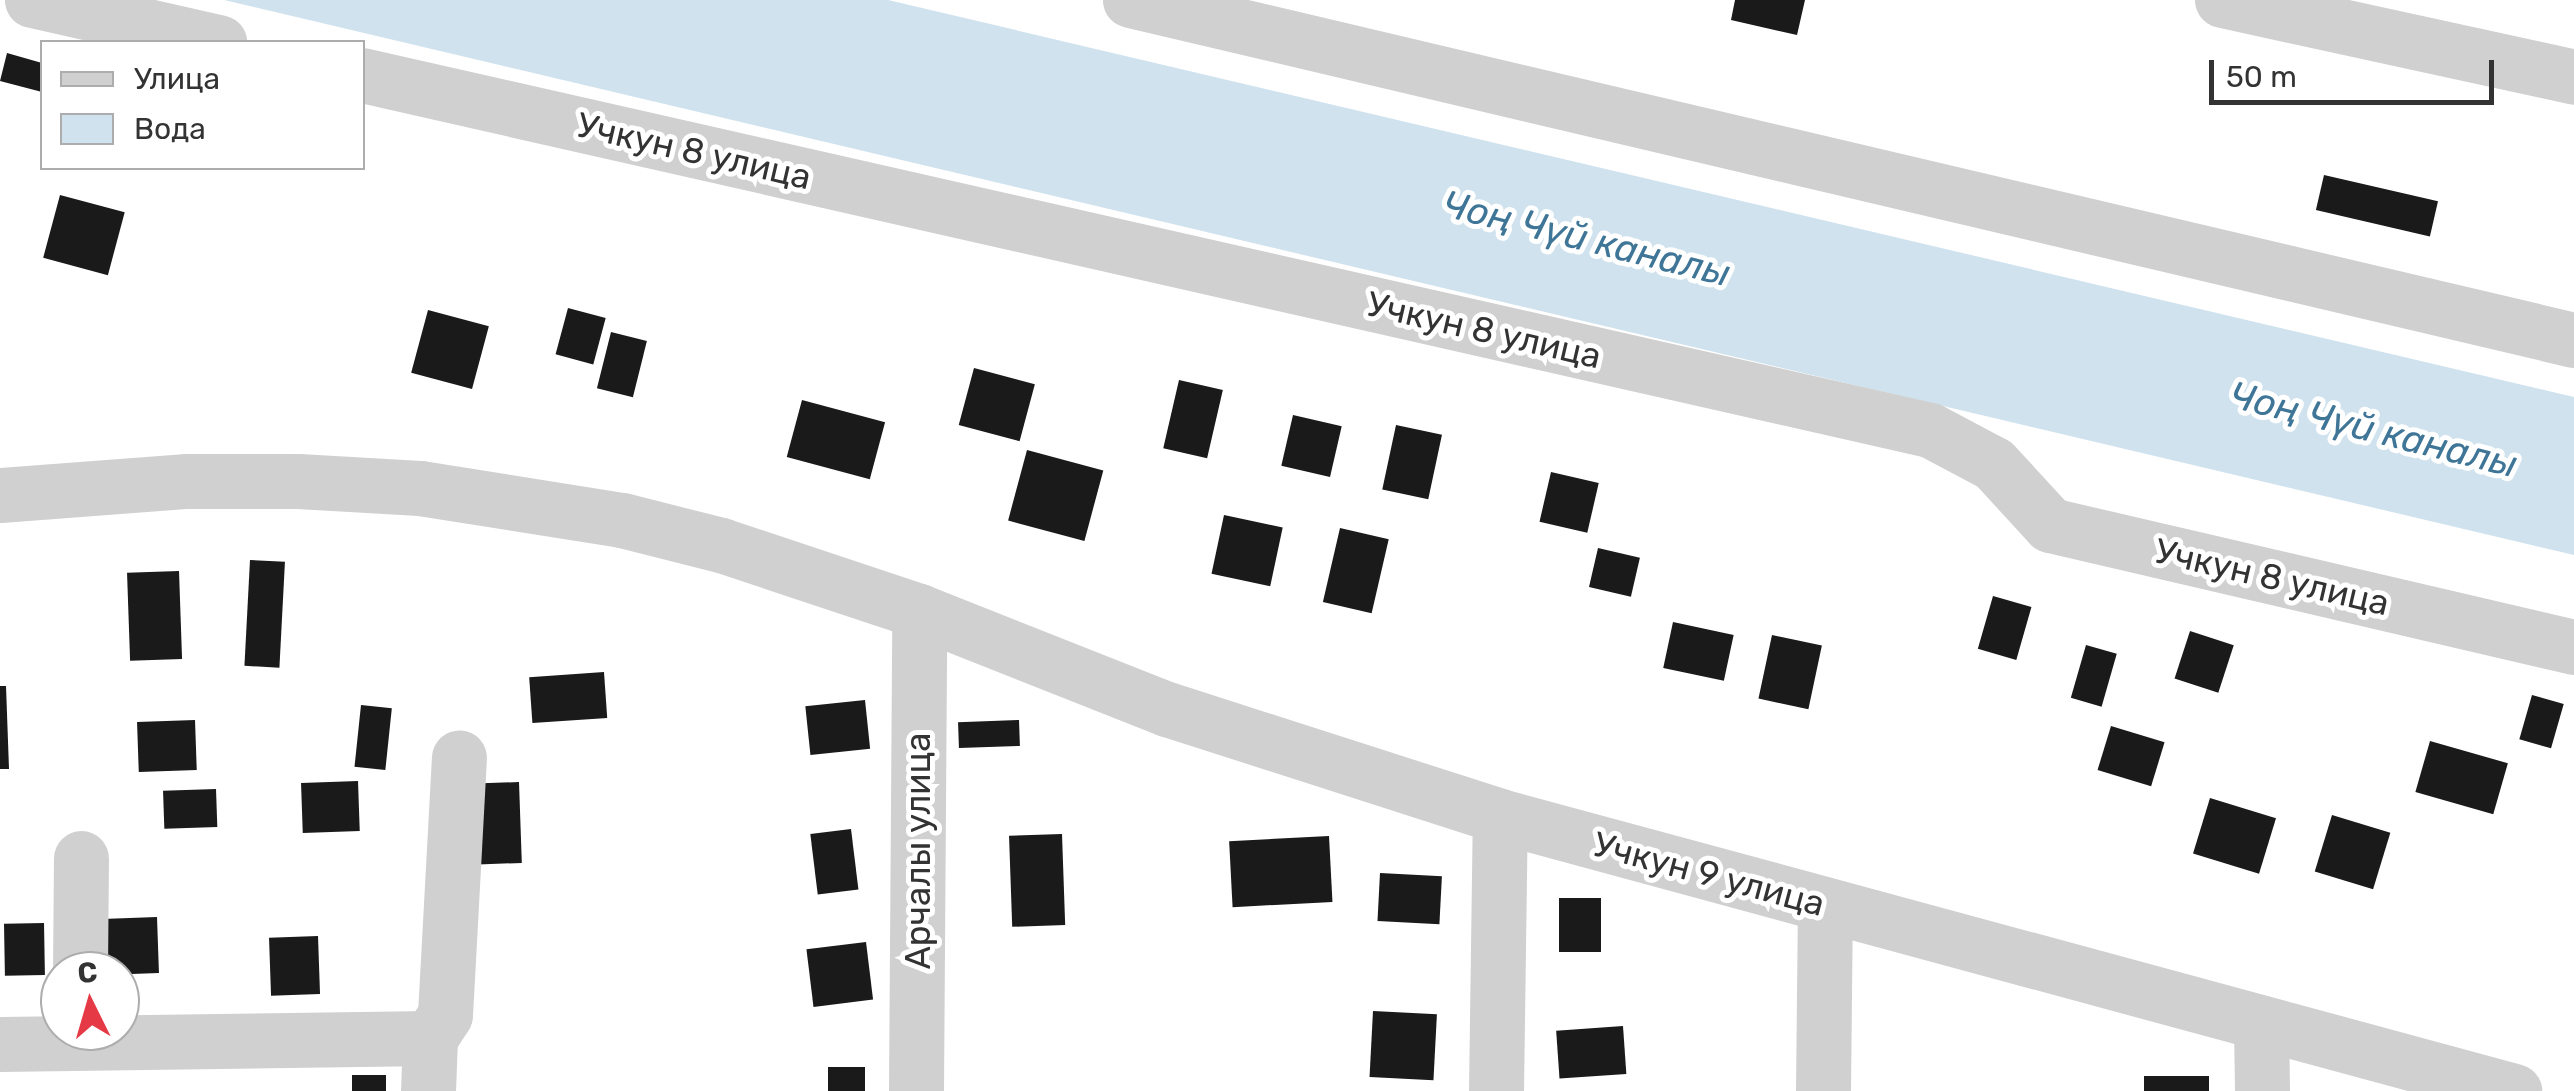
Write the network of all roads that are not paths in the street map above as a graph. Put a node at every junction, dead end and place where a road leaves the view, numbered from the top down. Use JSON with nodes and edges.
{"nodes":[{"id":1,"x":32,"y":0,"type":"edge"},
{"id":2,"x":1130,"y":0,"type":"edge"},
{"id":3,"x":2222,"y":0,"type":"edge"},
{"id":4,"x":209,"y":40,"type":"edge"},
{"id":5,"x":365,"y":77,"type":"edge"},
{"id":6,"x":2574,"y":77,"type":"edge"},
{"id":7,"x":2574,"y":340,"type":"edge"},
{"id":8,"x":0,"y":495,"type":"edge"},
{"id":9,"x":920,"y":612,"type":"junction"},
{"id":10,"x":2574,"y":648,"type":"edge"},
{"id":11,"x":458,"y":757,"type":"dead end"},
{"id":12,"x":1500,"y":816,"type":"junction"},
{"id":13,"x":82,"y":858,"type":"dead end"},
{"id":14,"x":1824,"y":905,"type":"junction"},
{"id":15,"x":80,"y":951,"type":"edge"},
{"id":16,"x":2261,"y":1025,"type":"junction"},
{"id":17,"x":0,"y":1044,"type":"edge"},
{"id":18,"x":79,"y":1056,"type":"edge"},
{"id":19,"x":429,"y":1064,"type":"edge"},
{"id":20,"x":916,"y":1091,"type":"edge"},
{"id":21,"x":1496,"y":1091,"type":"edge"},
{"id":22,"x":1824,"y":1091,"type":"edge"},
{"id":23,"x":2262,"y":1091,"type":"edge"},
{"id":24,"x":2514,"y":1091,"type":"edge"}],
"edges":[{"from":1,"to":4,"type":"street"},
{"from":2,"to":7,"type":"street"},
{"from":3,"to":6,"type":"street"},
{"from":5,"to":10,"type":"street","name":"Учкун 8 улица"},
{"from":8,"to":9,"type":"street","name":"Учкун 9 улица"},
{"from":9,"to":12,"type":"street","name":"Учкун 9 улица"},
{"from":9,"to":20,"type":"street","name":"Арчалы улица"},
{"from":11,"to":19,"type":"street"},
{"from":12,"to":14,"type":"street","name":"Учкун 9 улица"},
{"from":12,"to":21,"type":"street"},
{"from":13,"to":15,"type":"street"},
{"from":14,"to":16,"type":"street","name":"Учкун 9 улица"},
{"from":14,"to":22,"type":"street"},
{"from":16,"to":23,"type":"street"},
{"from":16,"to":24,"type":"street","name":"Учкун 9 улица"},
{"from":17,"to":18,"type":"street"},
{"from":18,"to":19,"type":"street"}]}
